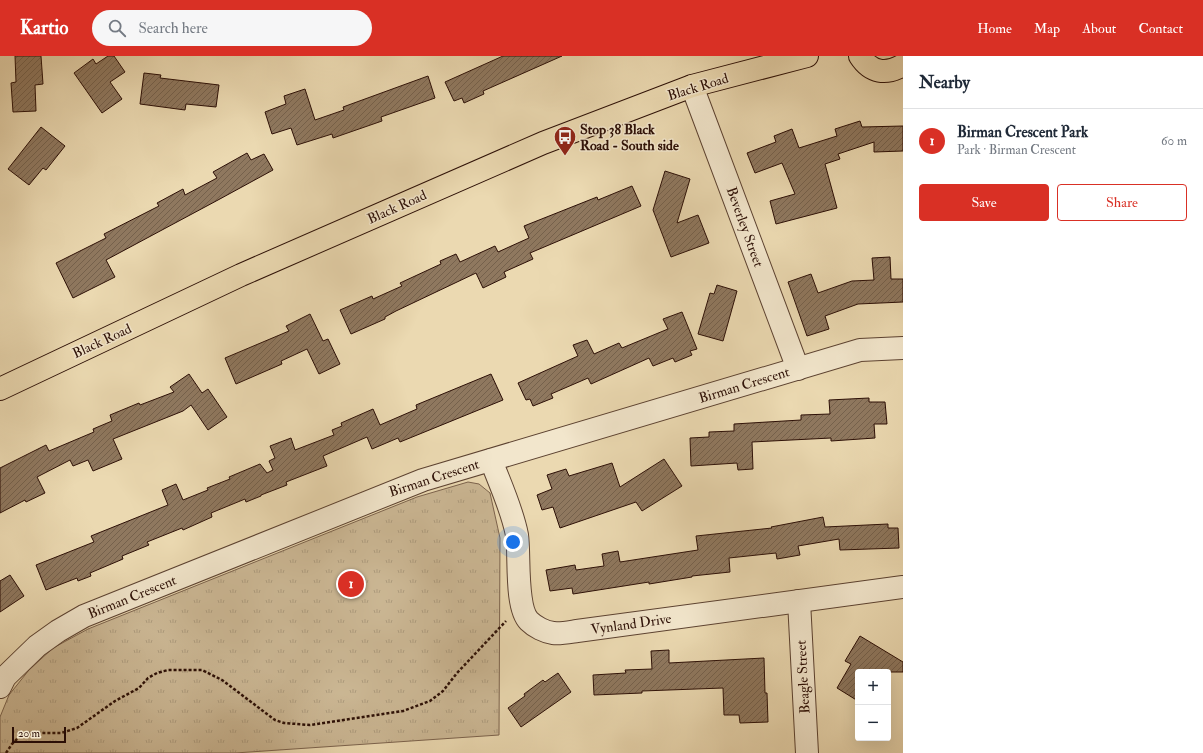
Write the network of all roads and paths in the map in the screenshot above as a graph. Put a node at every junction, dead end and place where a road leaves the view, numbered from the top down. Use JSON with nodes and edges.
{"nodes":[{"id":1,"x":807,"y":56,"type":"edge"},
{"id":2,"x":860,"y":56,"type":"edge"},
{"id":3,"x":903,"y":66,"type":"edge"},
{"id":4,"x":692,"y":86,"type":"junction"},
{"id":5,"x":903,"y":348,"type":"edge"},
{"id":6,"x":798,"y":369,"type":"junction"},
{"id":7,"x":0,"y":389,"type":"edge"},
{"id":8,"x":492,"y":460,"type":"junction"},
{"id":9,"x":903,"y":587,"type":"edge"},
{"id":10,"x":799,"y":601,"type":"junction"},
{"id":11,"x":522,"y":608,"type":"junction"},
{"id":12,"x":0,"y":687,"type":"edge"},
{"id":13,"x":6,"y":753,"type":"edge"},
{"id":14,"x":806,"y":753,"type":"edge"}],
"edges":[{"from":1,"to":4,"type":"main road","name":"Black Road"},
{"from":2,"to":3,"type":"main road"},
{"from":4,"to":6,"type":"street","name":"Beverley Street"},
{"from":4,"to":7,"type":"main road","name":"Black Road"},
{"from":5,"to":6,"type":"street","name":"Birman Crescent"},
{"from":6,"to":8,"type":"street","name":"Birman Crescent"},
{"from":8,"to":11,"type":"street","name":"Vynland Drive"},
{"from":8,"to":12,"type":"street","name":"Birman Crescent"},
{"from":9,"to":10,"type":"street","name":"Vynland Drive"},
{"from":10,"to":11,"type":"street","name":"Vynland Drive"},
{"from":10,"to":14,"type":"street","name":"Beagle Street"},
{"from":11,"to":13,"type":"path"}]}
